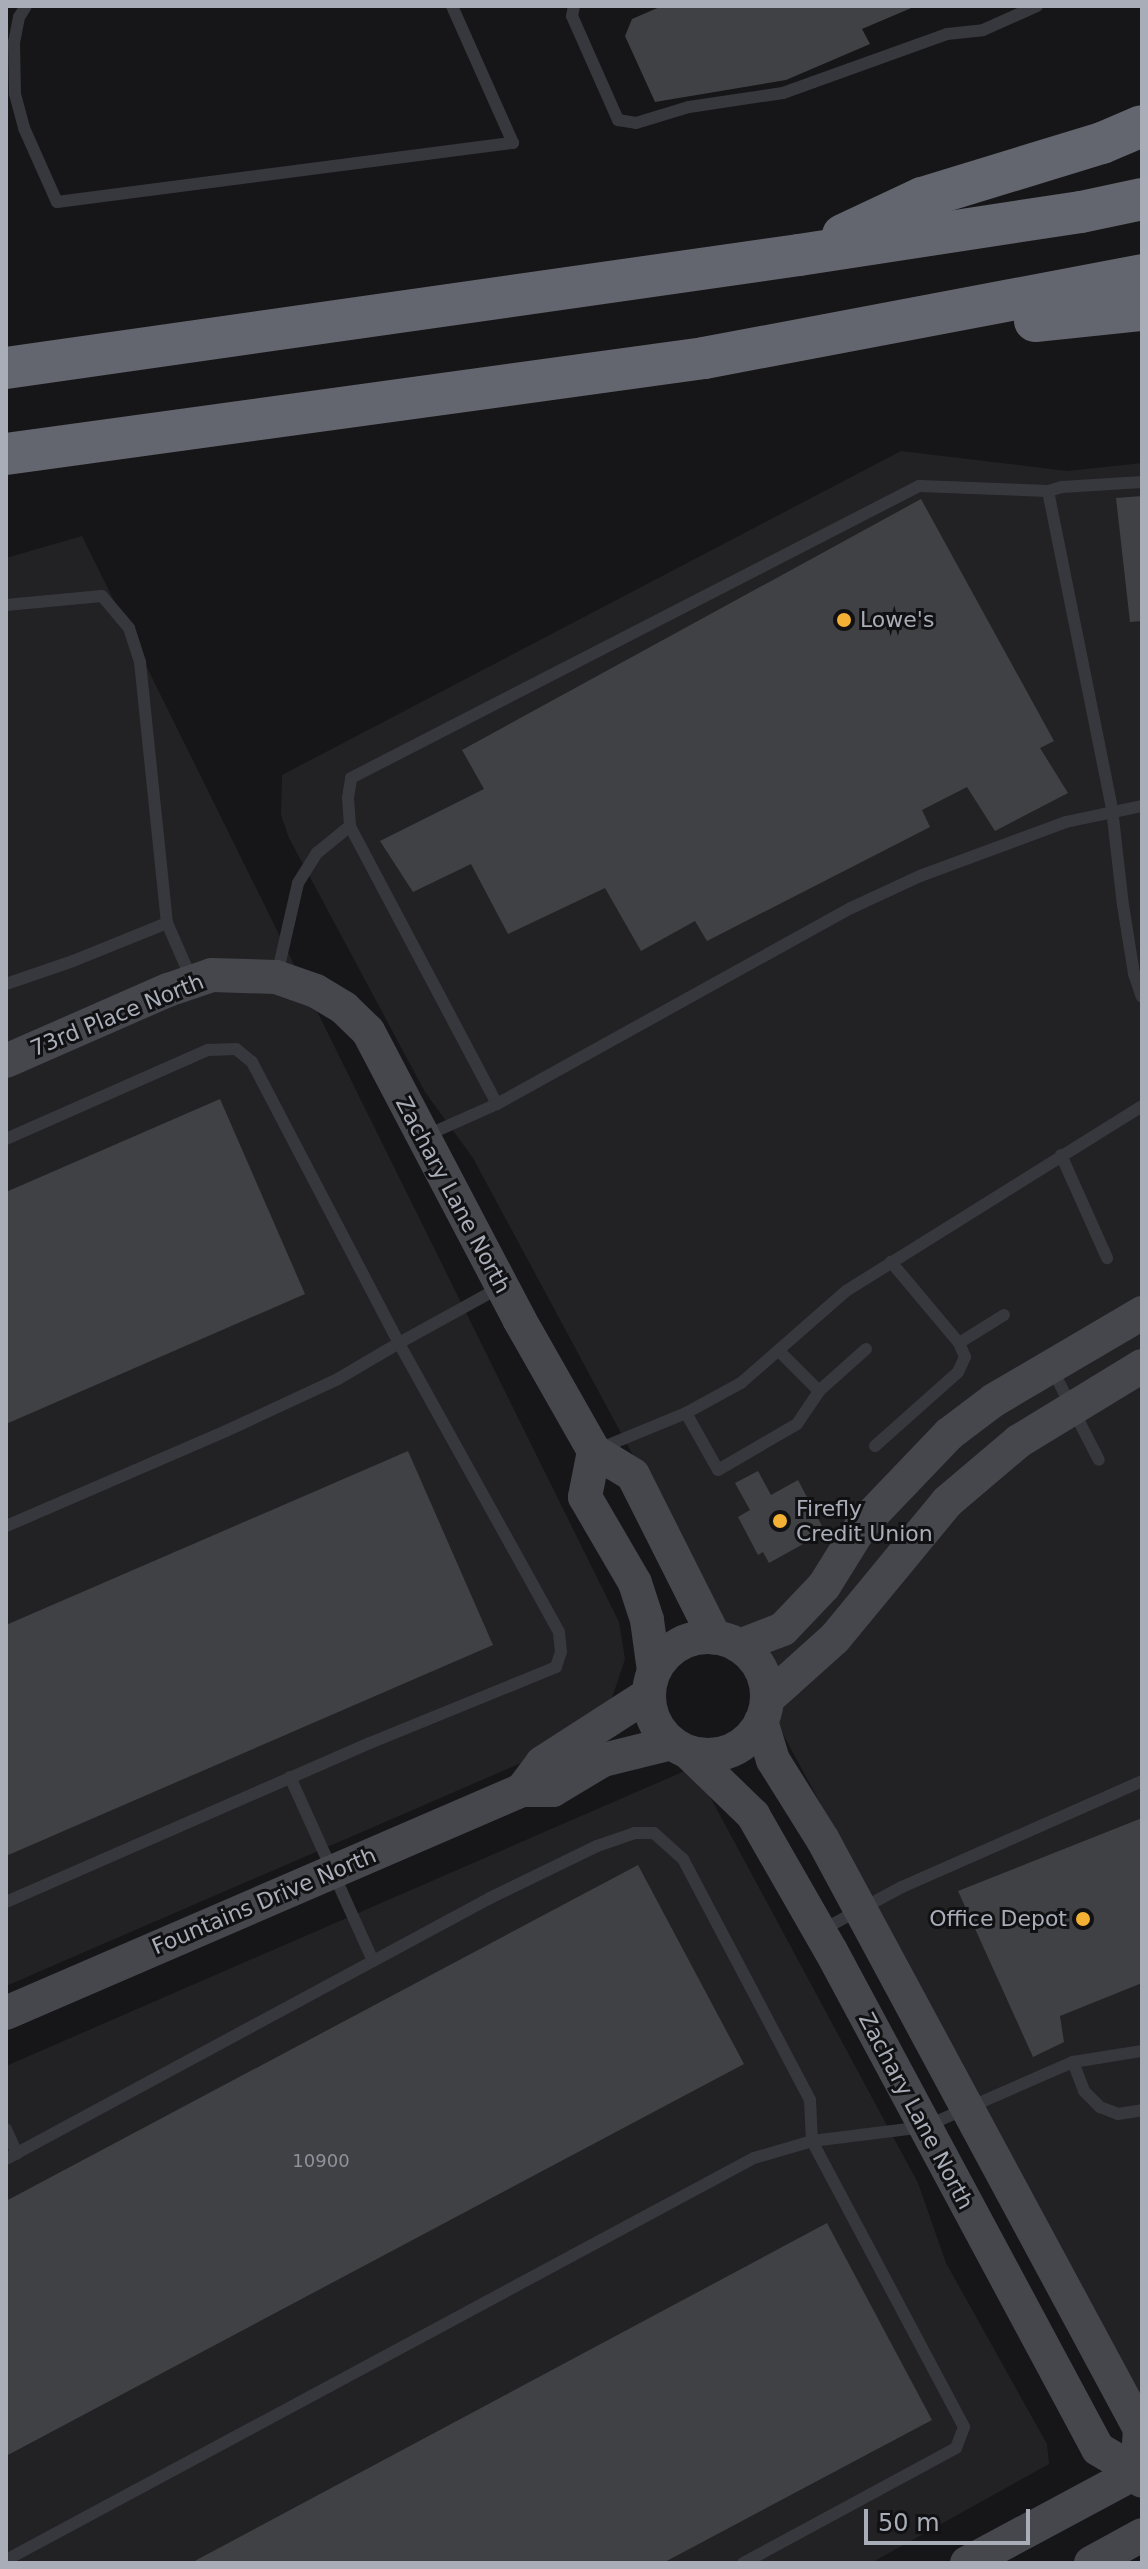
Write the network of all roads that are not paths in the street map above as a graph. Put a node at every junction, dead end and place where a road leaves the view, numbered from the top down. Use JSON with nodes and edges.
{"nodes":[{"id":1,"x":26,"y":6,"type":"edge"},
{"id":2,"x":452,"y":6,"type":"edge"},
{"id":3,"x":574,"y":6,"type":"edge"},
{"id":4,"x":1037,"y":6,"type":"edge"},
{"id":5,"x":1142,"y":126,"type":"edge"},
{"id":6,"x":1142,"y":199,"type":"edge"},
{"id":7,"x":799,"y":255,"type":"junction"},
{"id":8,"x":1142,"y":275,"type":"edge"},
{"id":9,"x":1142,"y":310,"type":"edge"},
{"id":10,"x":704,"y":358,"type":"junction"},
{"id":11,"x":6,"y":368,"type":"edge"},
{"id":12,"x":6,"y":454,"type":"edge"},
{"id":13,"x":1142,"y":482,"type":"edge"},
{"id":14,"x":1048,"y":491,"type":"junction"},
{"id":15,"x":6,"y":605,"type":"edge"},
{"id":16,"x":1142,"y":806,"type":"edge"},
{"id":17,"x":1112,"y":809,"type":"junction"},
{"id":18,"x":350,"y":826,"type":"junction"},
{"id":19,"x":167,"y":923,"type":"junction"},
{"id":20,"x":276,"y":977,"type":"junction"},
{"id":21,"x":193,"y":981,"type":"junction"},
{"id":22,"x":6,"y":984,"type":"edge"},
{"id":23,"x":1142,"y":997,"type":"edge"},
{"id":24,"x":6,"y":1061,"type":"edge"},
{"id":25,"x":497,"y":1104,"type":"junction"},
{"id":26,"x":1142,"y":1106,"type":"edge"},
{"id":27,"x":422,"y":1137,"type":"junction"},
{"id":28,"x":6,"y":1139,"type":"edge"},
{"id":29,"x":1061,"y":1155,"type":"junction"},
{"id":30,"x":1107,"y":1258,"type":"dead end"},
{"id":31,"x":891,"y":1262,"type":"junction"},
{"id":32,"x":501,"y":1287,"type":"junction"},
{"id":33,"x":1142,"y":1313,"type":"edge"},
{"id":34,"x":1004,"y":1315,"type":"dead end"},
{"id":35,"x":399,"y":1343,"type":"junction"},
{"id":36,"x":959,"y":1343,"type":"junction"},
{"id":37,"x":866,"y":1349,"type":"dead end"},
{"id":38,"x":779,"y":1351,"type":"junction"},
{"id":39,"x":1142,"y":1366,"type":"edge"},
{"id":40,"x":1052,"y":1369,"type":"junction"},
{"id":41,"x":819,"y":1391,"type":"junction"},
{"id":42,"x":1073,"y":1407,"type":"junction"},
{"id":43,"x":686,"y":1413,"type":"junction"},
{"id":44,"x":875,"y":1446,"type":"dead end"},
{"id":45,"x":594,"y":1451,"type":"junction"},
{"id":46,"x":1099,"y":1460,"type":"dead end"},
{"id":47,"x":6,"y":1526,"type":"edge"},
{"id":48,"x":727,"y":1642,"type":"junction"},
{"id":49,"x":651,"y":1683,"type":"junction"},
{"id":50,"x":764,"y":1710,"type":"junction"},
{"id":51,"x":680,"y":1748,"type":"junction"},
{"id":52,"x":290,"y":1777,"type":"junction"},
{"id":53,"x":1142,"y":1781,"type":"edge"},
{"id":54,"x":522,"y":1790,"type":"junction"},
{"id":55,"x":334,"y":1871,"type":"junction"},
{"id":56,"x":6,"y":1902,"type":"edge"},
{"id":57,"x":860,"y":1911,"type":"junction"},
{"id":58,"x":820,"y":1931,"type":"junction"},
{"id":59,"x":373,"y":1961,"type":"junction"},
{"id":60,"x":6,"y":2013,"type":"edge"},
{"id":61,"x":1142,"y":2051,"type":"edge"},
{"id":62,"x":1073,"y":2062,"type":"junction"},
{"id":63,"x":967,"y":2108,"type":"junction"},
{"id":64,"x":1142,"y":2110,"type":"edge"},
{"id":65,"x":924,"y":2127,"type":"junction"},
{"id":66,"x":6,"y":2129,"type":"edge"},
{"id":67,"x":812,"y":2141,"type":"junction"},
{"id":68,"x":11,"y":2157,"type":"edge"},
{"id":69,"x":1140,"y":2474,"type":"edge"},
{"id":70,"x":1142,"y":2535,"type":"edge"},
{"id":71,"x":6,"y":2560,"type":"edge"},
{"id":72,"x":743,"y":2563,"type":"edge"},
{"id":73,"x":967,"y":2563,"type":"edge"},
{"id":74,"x":1091,"y":2563,"type":"edge"}],
"edges":[{"from":1,"to":2,"type":"lane"},
{"from":3,"to":4,"type":"lane"},
{"from":5,"to":7,"type":"highway"},
{"from":6,"to":7,"type":"highway"},
{"from":7,"to":11,"type":"highway"},
{"from":8,"to":10,"type":"highway"},
{"from":9,"to":10,"type":"highway"},
{"from":10,"to":12,"type":"highway"},
{"from":13,"to":14,"type":"lane"},
{"from":14,"to":17,"type":"lane"},
{"from":14,"to":18,"type":"lane"},
{"from":15,"to":19,"type":"lane"},
{"from":16,"to":17,"type":"lane"},
{"from":17,"to":23,"type":"lane"},
{"from":17,"to":25,"type":"lane"},
{"from":18,"to":20,"type":"lane"},
{"from":18,"to":25,"type":"lane"},
{"from":19,"to":21,"type":"lane"},
{"from":19,"to":22,"type":"lane"},
{"from":20,"to":21,"type":"street","name":"73rd Place North"},
{"from":20,"to":27,"type":"street","name":"Zachary Lane North"},
{"from":21,"to":24,"type":"street","name":"73rd Place North"},
{"from":25,"to":27,"type":"lane"},
{"from":26,"to":29,"type":"lane"},
{"from":27,"to":32,"type":"street","name":"Zachary Lane North"},
{"from":28,"to":35,"type":"lane"},
{"from":29,"to":30,"type":"lane"},
{"from":29,"to":31,"type":"lane"},
{"from":31,"to":36,"type":"lane"},
{"from":31,"to":38,"type":"lane"},
{"from":32,"to":35,"type":"lane"},
{"from":32,"to":45,"type":"street","name":"Zachary Lane North"},
{"from":33,"to":40,"type":"street"},
{"from":34,"to":36,"type":"lane"},
{"from":35,"to":47,"type":"lane"},
{"from":35,"to":52,"type":"lane"},
{"from":36,"to":44,"type":"lane"},
{"from":37,"to":41,"type":"lane"},
{"from":38,"to":41,"type":"lane"},
{"from":38,"to":43,"type":"lane"},
{"from":39,"to":42,"type":"street"},
{"from":40,"to":42,"type":"lane"},
{"from":40,"to":48,"type":"street"},
{"from":41,"to":43,"type":"lane"},
{"from":42,"to":46,"type":"lane"},
{"from":42,"to":50,"type":"street"},
{"from":43,"to":45,"type":"lane"},
{"from":45,"to":48,"type":"street","name":"Zachary Lane North"},
{"from":45,"to":49,"type":"street"},
{"from":48,"to":49,"type":"street"},
{"from":48,"to":50,"type":"street"},
{"from":49,"to":51,"type":"street"},
{"from":49,"to":54,"type":"street","name":"Fountains Drive North"},
{"from":50,"to":51,"type":"street"},
{"from":50,"to":57,"type":"street","name":"Zachary Lane North"},
{"from":51,"to":54,"type":"street","name":"Fountains Drive North"},
{"from":51,"to":58,"type":"street","name":"Zachary Lane North"},
{"from":52,"to":55,"type":"lane"},
{"from":52,"to":56,"type":"lane"},
{"from":53,"to":57,"type":"lane"},
{"from":54,"to":55,"type":"street","name":"Fountains Drive North"},
{"from":55,"to":59,"type":"lane"},
{"from":55,"to":60,"type":"street","name":"Fountains Drive North"},
{"from":57,"to":58,"type":"lane"},
{"from":57,"to":63,"type":"street","name":"Zachary Lane North"},
{"from":58,"to":65,"type":"street","name":"Zachary Lane North"},
{"from":59,"to":67,"type":"lane"},
{"from":59,"to":68,"type":"lane"},
{"from":61,"to":62,"type":"lane"},
{"from":62,"to":63,"type":"lane"},
{"from":62,"to":64,"type":"lane"},
{"from":63,"to":65,"type":"lane"},
{"from":63,"to":69,"type":"street","name":"Zachary Lane North"},
{"from":65,"to":67,"type":"lane"},
{"from":65,"to":69,"type":"street","name":"Zachary Lane North"},
{"from":66,"to":68,"type":"lane"},
{"from":67,"to":71,"type":"lane"},
{"from":67,"to":72,"type":"lane"},
{"from":69,"to":73,"type":"street"},
{"from":70,"to":74,"type":"street"}]}
